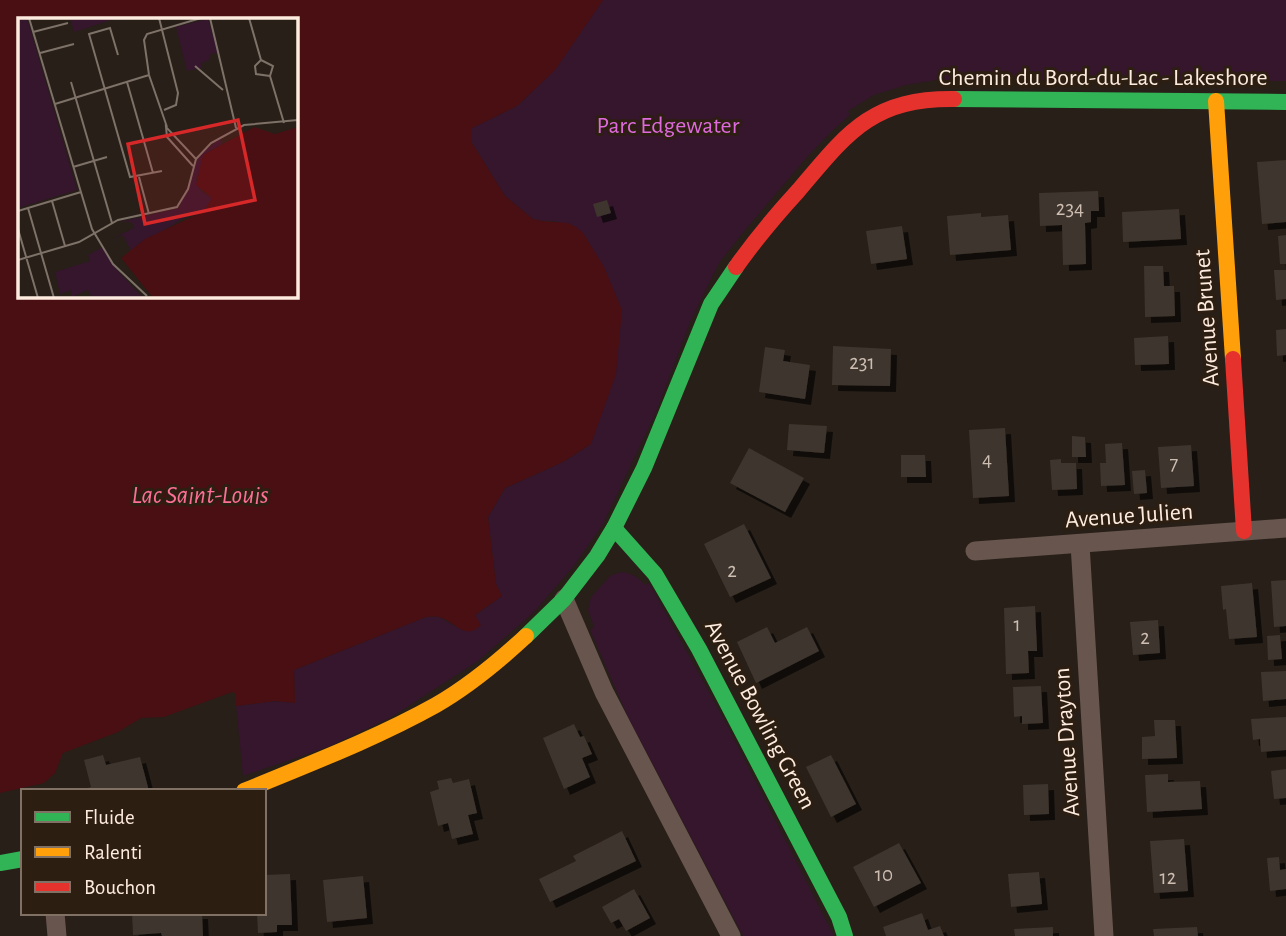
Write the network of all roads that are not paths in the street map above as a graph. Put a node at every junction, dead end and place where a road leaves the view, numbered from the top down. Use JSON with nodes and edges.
{"nodes":[{"id":1,"x":1216,"y":101,"type":"junction"},
{"id":2,"x":1286,"y":102,"type":"edge"},
{"id":3,"x":614,"y":528,"type":"junction"},
{"id":4,"x":1286,"y":528,"type":"edge"},
{"id":5,"x":1244,"y":531,"type":"junction"},
{"id":6,"x":1080,"y":544,"type":"junction"},
{"id":7,"x":975,"y":551,"type":"dead end"},
{"id":8,"x":564,"y":599,"type":"junction"},
{"id":9,"x":249,"y":789,"type":"edge"},
{"id":10,"x":21,"y":859,"type":"edge"},
{"id":11,"x":0,"y":863,"type":"edge"},
{"id":12,"x":54,"y":915,"type":"edge"},
{"id":13,"x":57,"y":936,"type":"edge"},
{"id":14,"x":731,"y":936,"type":"edge"},
{"id":15,"x":845,"y":936,"type":"edge"},
{"id":16,"x":1104,"y":936,"type":"edge"}],
"edges":[{"from":1,"to":2,"type":"street","name":"Chemin du Bord-du-Lac - Lakeshore"},
{"from":1,"to":3,"type":"street","name":"Chemin du Bord-du-Lac - Lakeshore"},
{"from":1,"to":5,"type":"street","name":"Avenue Brunet"},
{"from":3,"to":8,"type":"street","name":"Chemin du Bord-du-Lac - Lakeshore"},
{"from":3,"to":15,"type":"street","name":"Avenue Bowling Green"},
{"from":4,"to":5,"type":"street","name":"Avenue Julien"},
{"from":5,"to":6,"type":"street","name":"Avenue Julien"},
{"from":6,"to":7,"type":"street","name":"Avenue Julien"},
{"from":6,"to":16,"type":"street","name":"Avenue Drayton"},
{"from":8,"to":9,"type":"street","name":"Chemin du Bord-du-Lac - Lakeshore"},
{"from":8,"to":14,"type":"street"},
{"from":10,"to":11,"type":"street"},
{"from":12,"to":13,"type":"street"}]}
